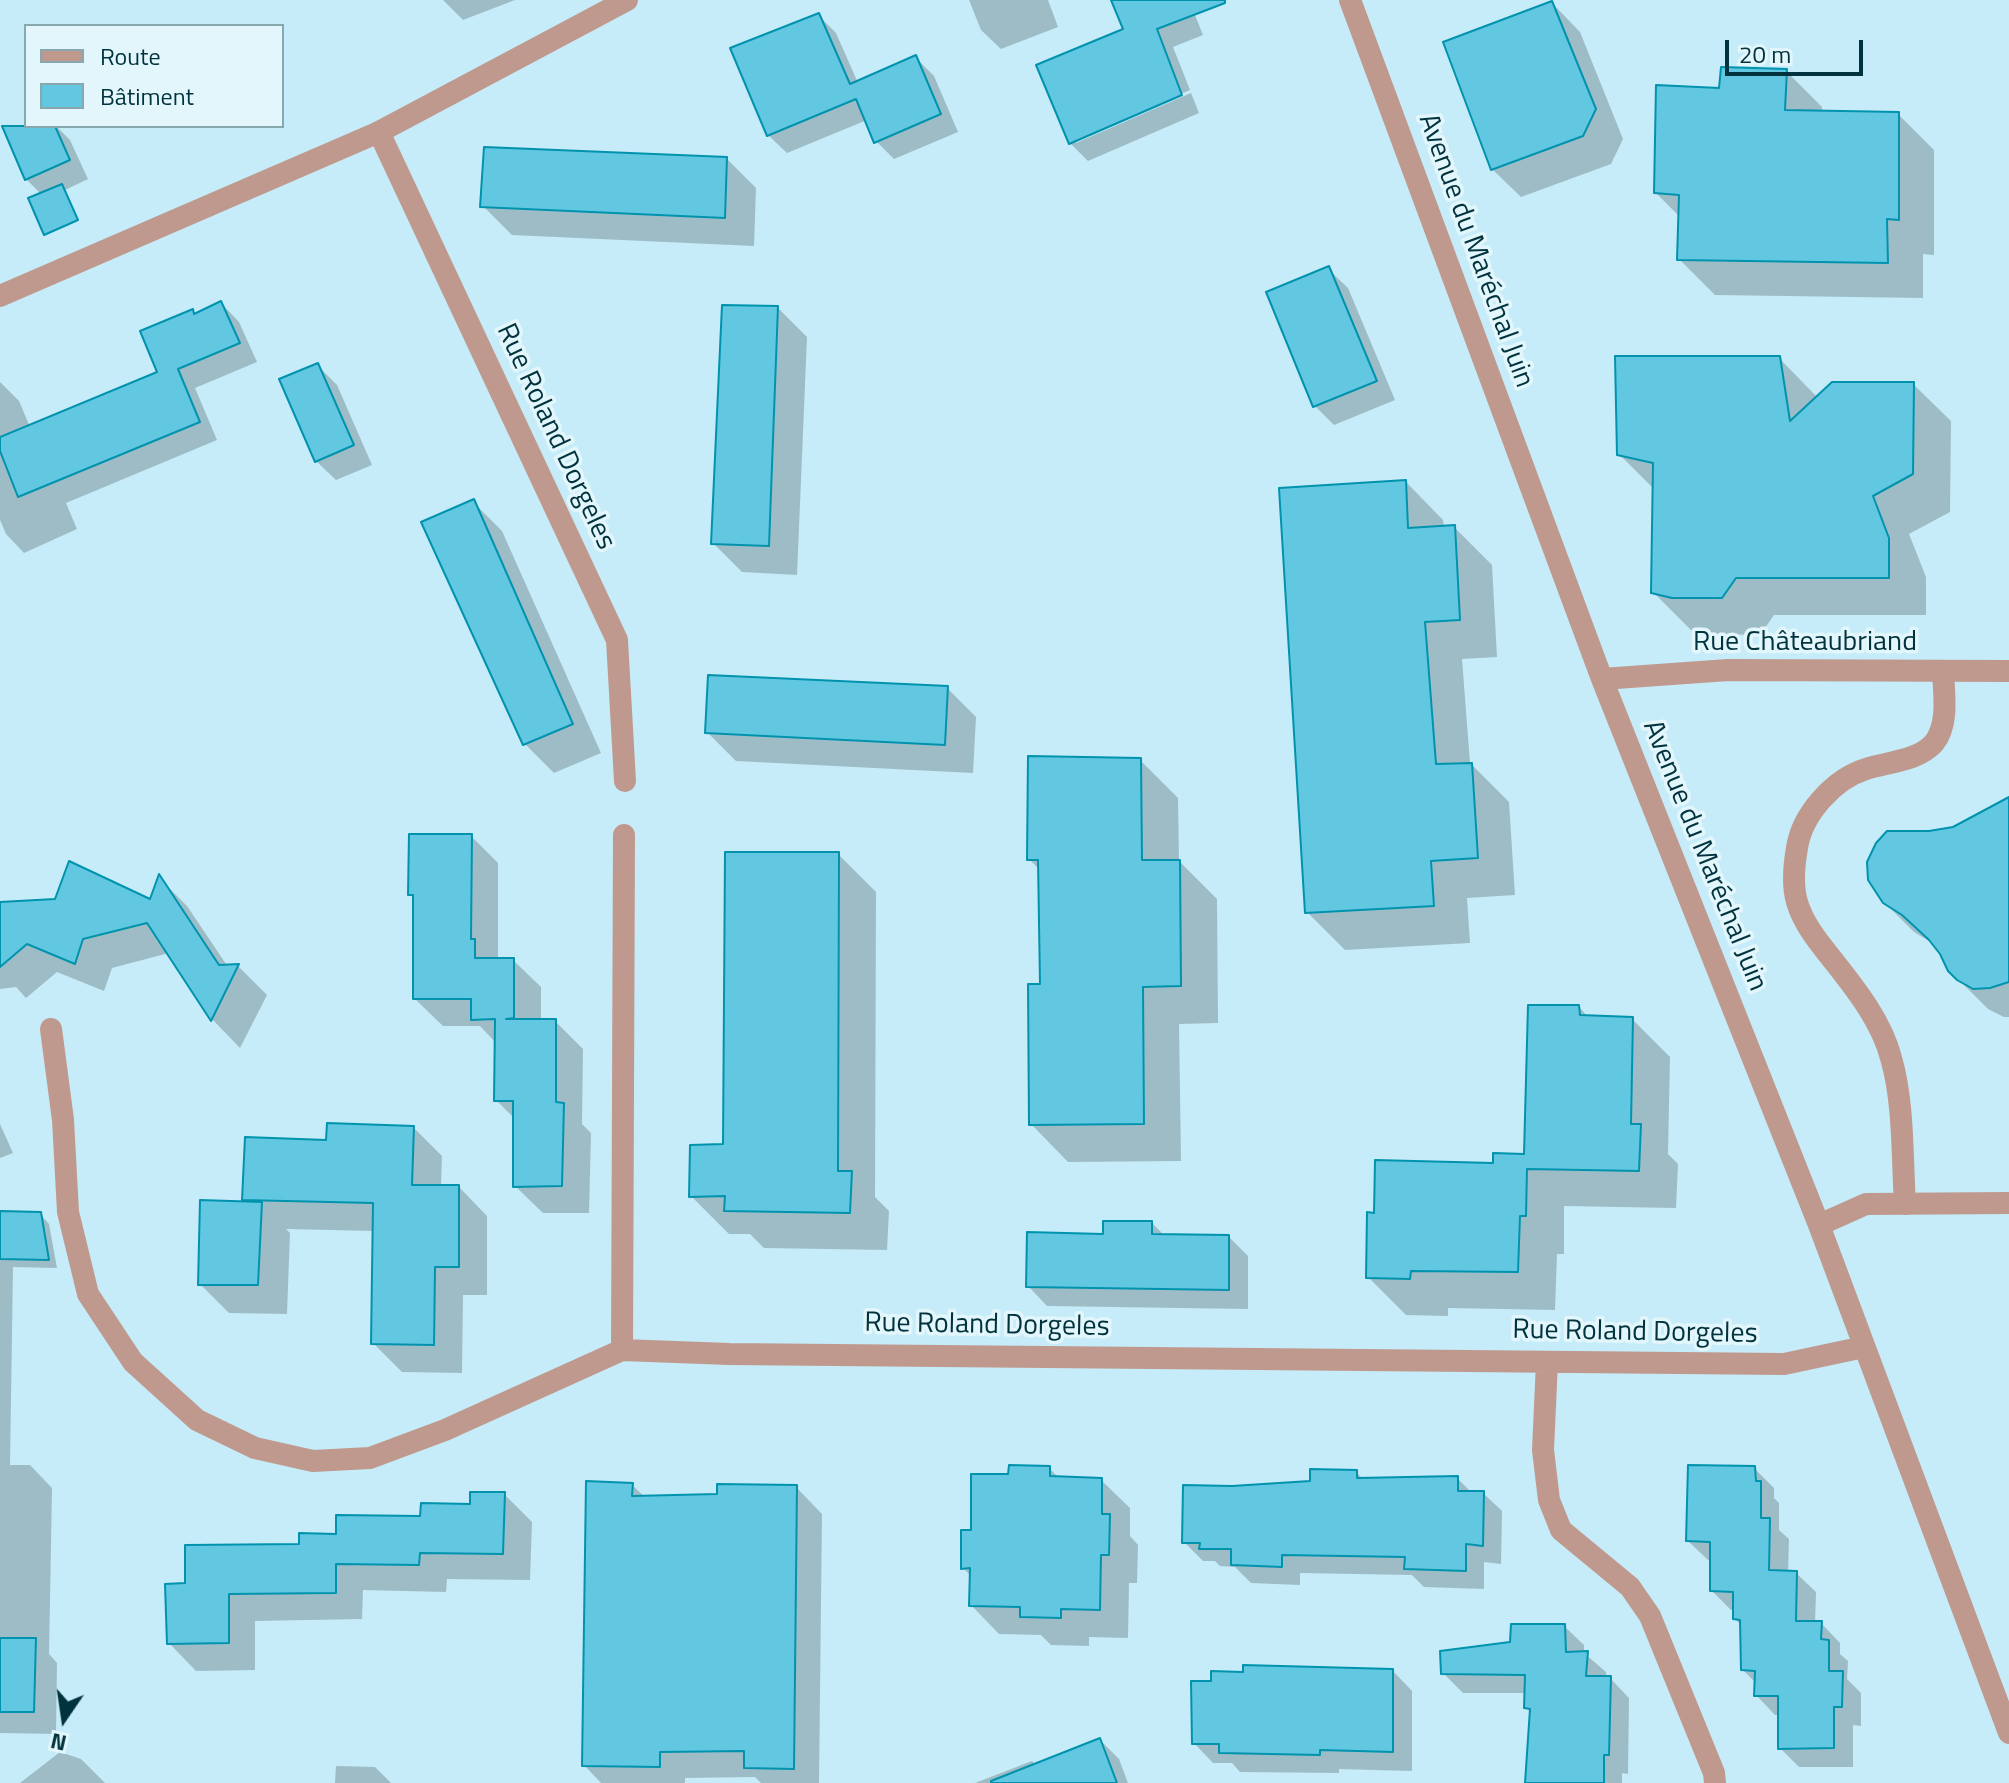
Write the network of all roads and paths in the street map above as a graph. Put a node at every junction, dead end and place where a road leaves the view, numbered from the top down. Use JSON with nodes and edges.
{"nodes":[{"id":1,"x":627,"y":0,"type":"edge"},
{"id":2,"x":1350,"y":0,"type":"edge"},
{"id":3,"x":379,"y":132,"type":"junction"},
{"id":4,"x":0,"y":296,"type":"edge"},
{"id":5,"x":2009,"y":671,"type":"edge"},
{"id":6,"x":1943,"y":672,"type":"junction"},
{"id":7,"x":1602,"y":679,"type":"junction"},
{"id":8,"x":625,"y":781,"type":"dead end"},
{"id":9,"x":624,"y":835,"type":"dead end"},
{"id":10,"x":51,"y":1029,"type":"dead end"},
{"id":11,"x":2009,"y":1203,"type":"edge"},
{"id":12,"x":1905,"y":1204,"type":"junction"},
{"id":13,"x":1819,"y":1225,"type":"junction"},
{"id":14,"x":1864,"y":1347,"type":"junction"},
{"id":15,"x":622,"y":1350,"type":"junction"},
{"id":16,"x":1547,"y":1362,"type":"junction"},
{"id":17,"x":2009,"y":1733,"type":"edge"},
{"id":18,"x":1715,"y":1783,"type":"edge"}],
"edges":[{"from":1,"to":3,"type":"street"},
{"from":2,"to":7,"type":"street","name":"Avenue du Maréchal Juin"},
{"from":3,"to":4,"type":"street"},
{"from":3,"to":8,"type":"street","name":"Rue Roland Dorgeles"},
{"from":5,"to":6,"type":"street","name":"Rue Châteaubriand"},
{"from":6,"to":7,"type":"street","name":"Rue Châteaubriand"},
{"from":6,"to":12,"type":"street"},
{"from":7,"to":13,"type":"street","name":"Avenue du Maréchal Juin"},
{"from":9,"to":15,"type":"street"},
{"from":10,"to":15,"type":"street"},
{"from":11,"to":12,"type":"street"},
{"from":12,"to":13,"type":"street"},
{"from":13,"to":14,"type":"street","name":"Avenue du Maréchal Juin"},
{"from":14,"to":16,"type":"street","name":"Rue Roland Dorgeles"},
{"from":14,"to":17,"type":"street","name":"Avenue du Maréchal Juin"},
{"from":15,"to":16,"type":"street","name":"Rue Roland Dorgeles"},
{"from":16,"to":18,"type":"street"}]}
